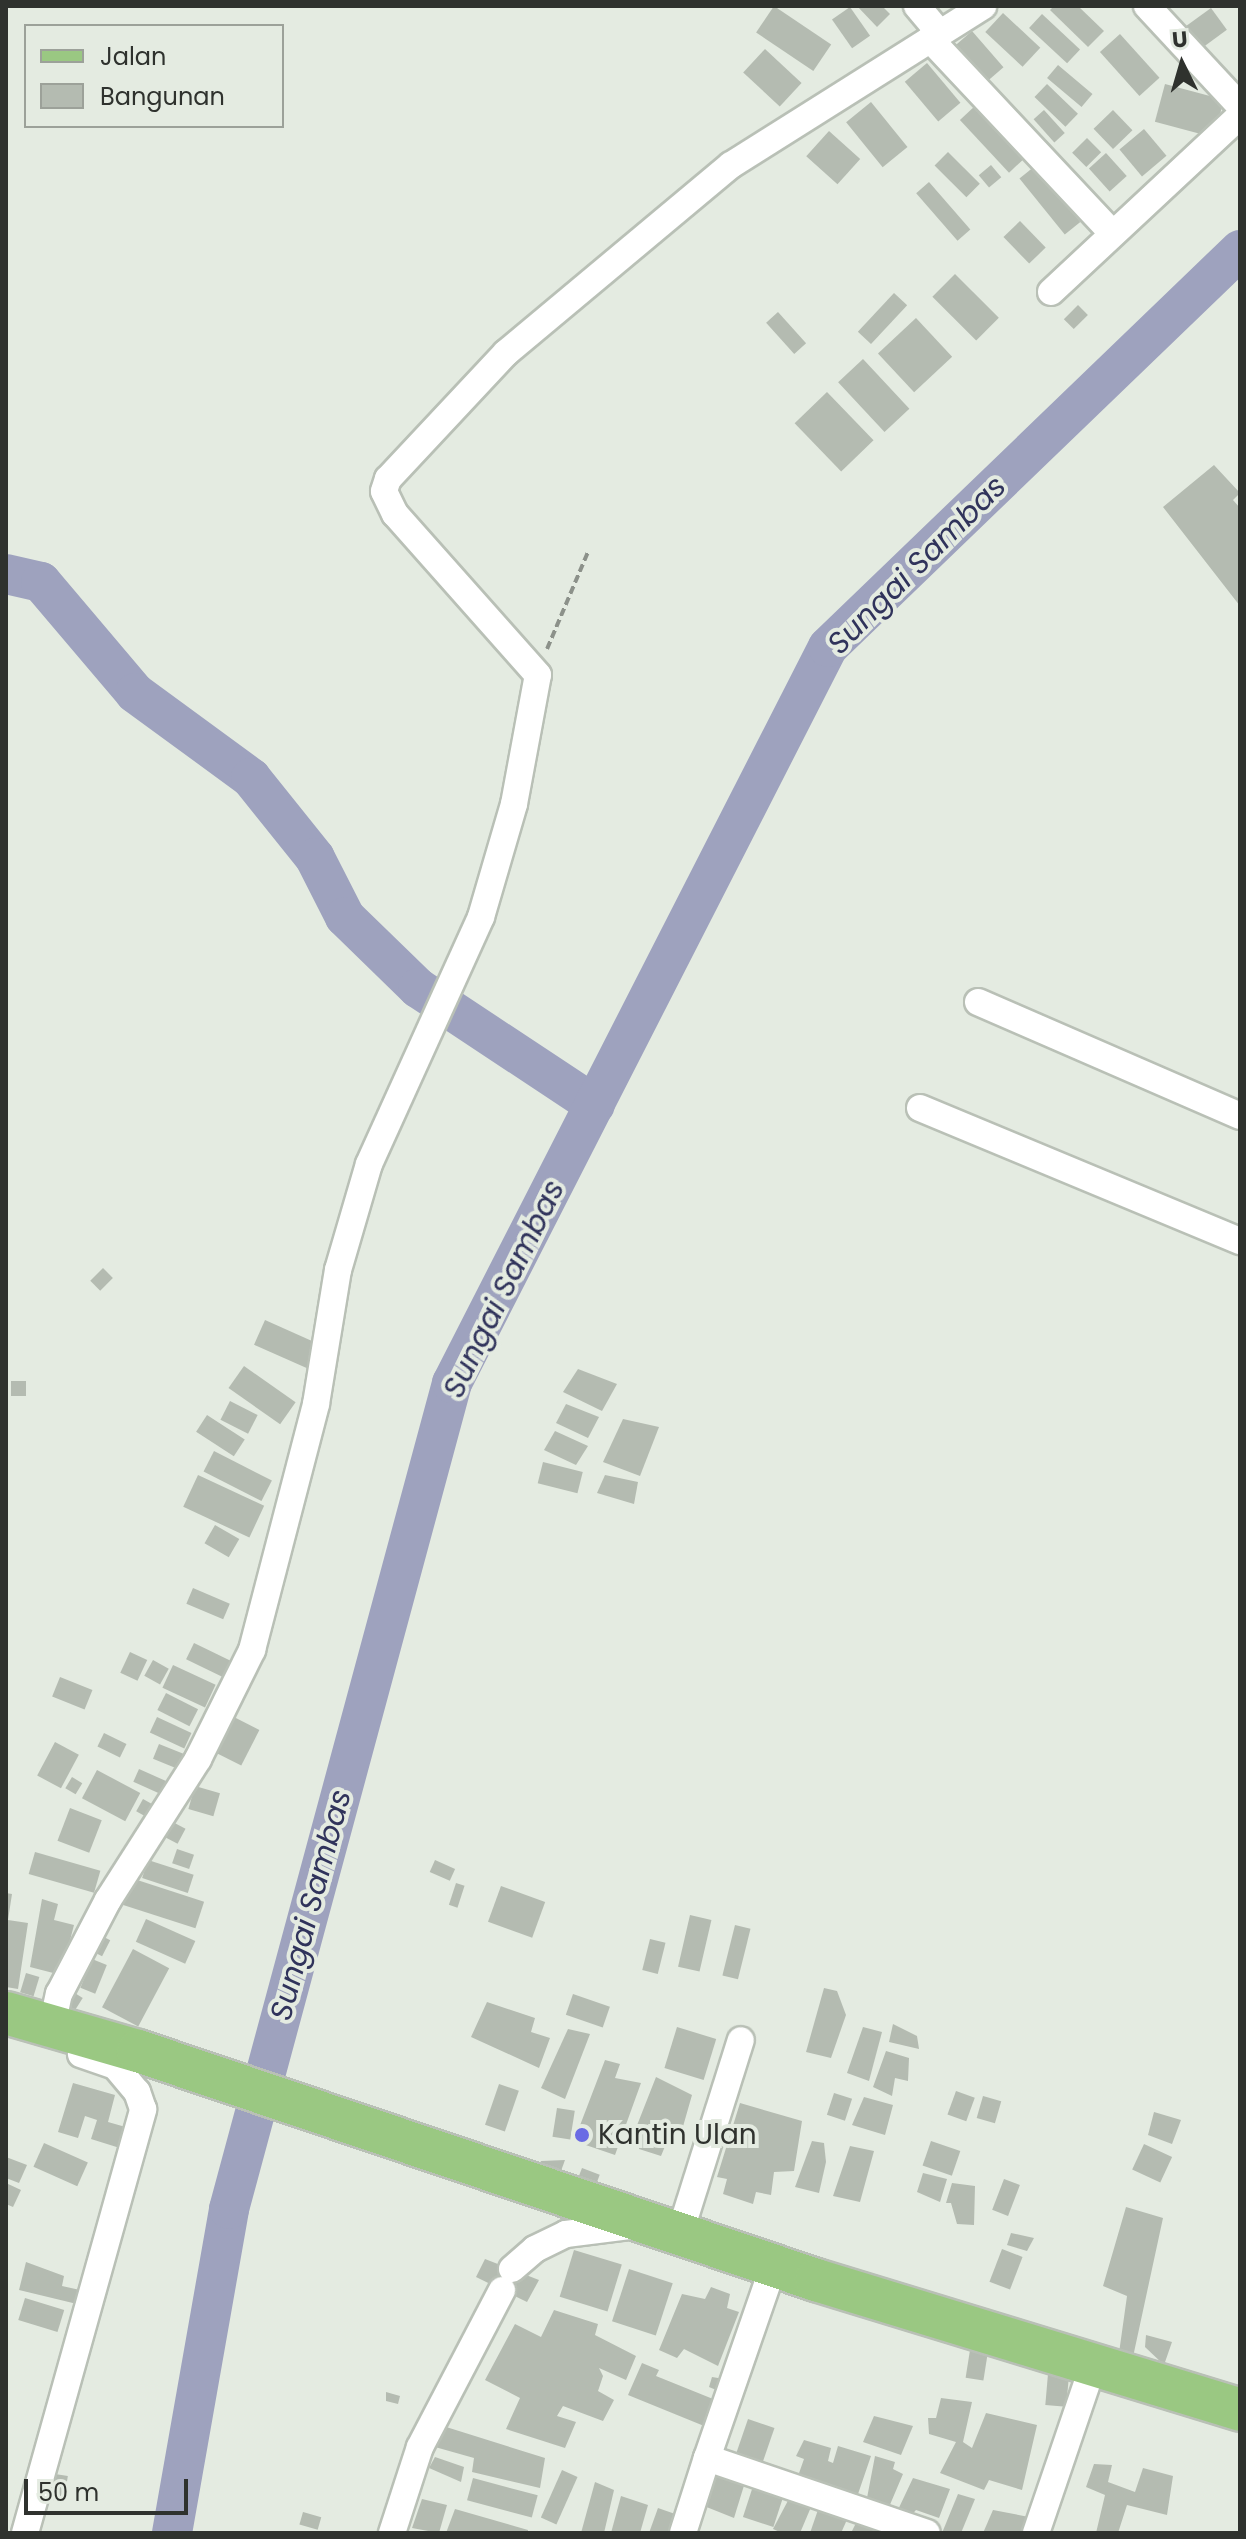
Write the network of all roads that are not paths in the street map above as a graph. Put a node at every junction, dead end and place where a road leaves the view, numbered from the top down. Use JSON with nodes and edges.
{"nodes":[{"id":1,"x":917,"y":6,"type":"edge"},
{"id":2,"x":983,"y":6,"type":"edge"},
{"id":3,"x":1147,"y":6,"type":"edge"},
{"id":4,"x":934,"y":36,"type":"junction"},
{"id":5,"x":1240,"y":106,"type":"edge"},
{"id":6,"x":1240,"y":116,"type":"edge"},
{"id":7,"x":1112,"y":233,"type":"junction"},
{"id":8,"x":1051,"y":292,"type":"dead end"},
{"id":9,"x":978,"y":1002,"type":"dead end"},
{"id":10,"x":920,"y":1108,"type":"dead end"},
{"id":11,"x":1240,"y":1116,"type":"edge"},
{"id":12,"x":1240,"y":1241,"type":"edge"},
{"id":13,"x":6,"y":2013,"type":"edge"},
{"id":14,"x":52,"y":2026,"type":"junction"},
{"id":15,"x":6,"y":2030,"type":"edge"},
{"id":16,"x":741,"y":2040,"type":"dead end"},
{"id":17,"x":668,"y":2230,"type":"junction"},
{"id":18,"x":774,"y":2265,"type":"junction"},
{"id":19,"x":1093,"y":2366,"type":"junction"},
{"id":20,"x":1240,"y":2410,"type":"edge"},
{"id":21,"x":707,"y":2458,"type":"junction"},
{"id":22,"x":25,"y":2533,"type":"edge"},
{"id":23,"x":392,"y":2533,"type":"edge"},
{"id":24,"x":683,"y":2533,"type":"edge"},
{"id":25,"x":927,"y":2533,"type":"edge"},
{"id":26,"x":1036,"y":2533,"type":"edge"}],
"edges":[{"from":1,"to":4,"type":"street"},
{"from":2,"to":4,"type":"street"},
{"from":3,"to":5,"type":"street"},
{"from":4,"to":7,"type":"street"},
{"from":4,"to":14,"type":"street"},
{"from":6,"to":7,"type":"street"},
{"from":7,"to":8,"type":"street"},
{"from":9,"to":11,"type":"street"},
{"from":10,"to":12,"type":"street"},
{"from":13,"to":14,"type":"main road"},
{"from":14,"to":17,"type":"main road"},
{"from":15,"to":22,"type":"street"},
{"from":16,"to":17,"type":"street"},
{"from":17,"to":18,"type":"main road"},
{"from":17,"to":23,"type":"street"},
{"from":18,"to":19,"type":"main road"},
{"from":18,"to":21,"type":"street"},
{"from":19,"to":20,"type":"main road"},
{"from":19,"to":26,"type":"street"},
{"from":21,"to":24,"type":"street"},
{"from":21,"to":25,"type":"street"}]}
